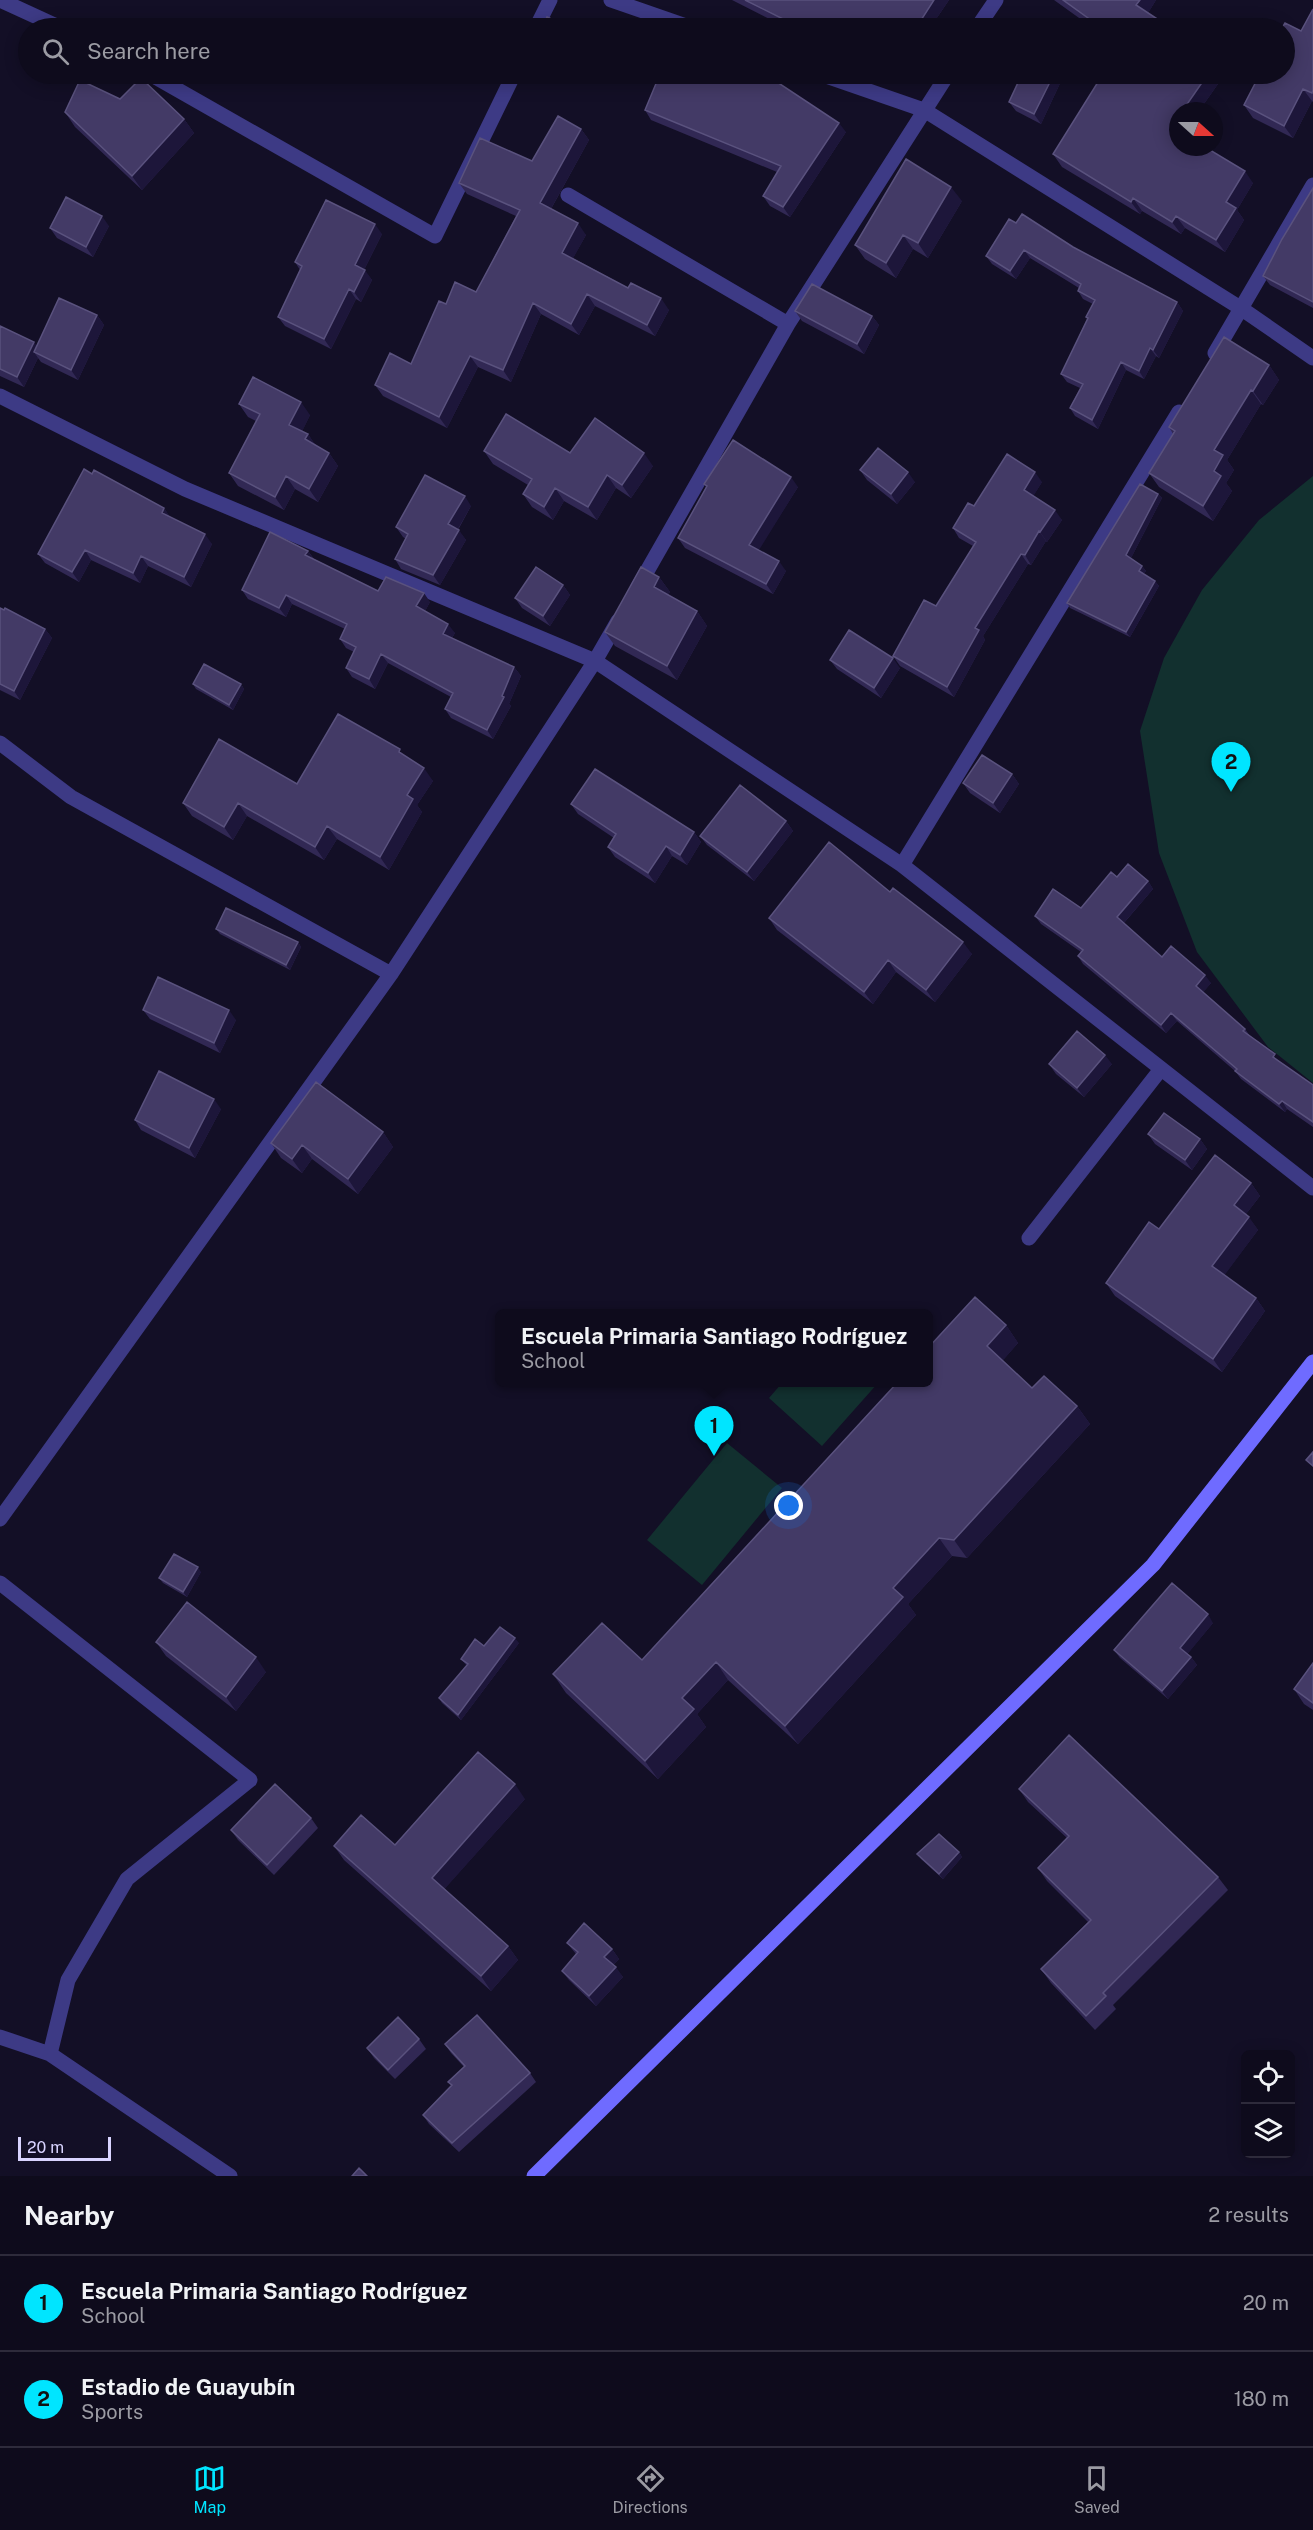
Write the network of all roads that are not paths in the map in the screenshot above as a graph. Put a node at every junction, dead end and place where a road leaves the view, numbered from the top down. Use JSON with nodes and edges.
{"nodes":[{"id":1,"x":0,"y":0,"type":"edge"},
{"id":2,"x":550,"y":0,"type":"edge"},
{"id":3,"x":611,"y":0,"type":"edge"},
{"id":4,"x":996,"y":0,"type":"edge"},
{"id":5,"x":39,"y":18,"type":"edge"},
{"id":6,"x":541,"y":18,"type":"edge"},
{"id":7,"x":663,"y":18,"type":"edge"},
{"id":8,"x":984,"y":18,"type":"edge"},
{"id":9,"x":168,"y":84,"type":"edge"},
{"id":10,"x":509,"y":84,"type":"edge"},
{"id":11,"x":849,"y":84,"type":"edge"},
{"id":12,"x":941,"y":84,"type":"edge"},
{"id":13,"x":924,"y":110,"type":"junction"},
{"id":14,"x":1313,"y":185,"type":"edge"},
{"id":15,"x":568,"y":195,"type":"dead end"},
{"id":16,"x":1242,"y":309,"type":"junction"},
{"id":17,"x":788,"y":324,"type":"junction"},
{"id":18,"x":1313,"y":358,"type":"edge"},
{"id":19,"x":1204,"y":370,"type":"edge"},
{"id":20,"x":0,"y":396,"type":"edge"},
{"id":21,"x":1186,"y":400,"type":"edge"},
{"id":22,"x":595,"y":661,"type":"junction"},
{"id":23,"x":0,"y":743,"type":"edge"},
{"id":24,"x":902,"y":866,"type":"junction"},
{"id":25,"x":392,"y":974,"type":"junction"},
{"id":26,"x":1161,"y":1069,"type":"junction"},
{"id":27,"x":1313,"y":1188,"type":"edge"},
{"id":28,"x":1029,"y":1238,"type":"dead end"},
{"id":29,"x":1313,"y":1362,"type":"edge"},
{"id":30,"x":0,"y":1519,"type":"edge"},
{"id":31,"x":0,"y":1583,"type":"edge"},
{"id":32,"x":0,"y":2037,"type":"edge"},
{"id":33,"x":50,"y":2054,"type":"junction"},
{"id":34,"x":230,"y":2176,"type":"edge"},
{"id":35,"x":534,"y":2176,"type":"edge"}],
"edges":[{"from":1,"to":5,"type":"street"},
{"from":2,"to":6,"type":"street"},
{"from":3,"to":7,"type":"street"},
{"from":4,"to":8,"type":"street"},
{"from":9,"to":10,"type":"street"},
{"from":11,"to":13,"type":"street"},
{"from":12,"to":13,"type":"street"},
{"from":13,"to":16,"type":"street"},
{"from":13,"to":17,"type":"street"},
{"from":14,"to":16,"type":"street"},
{"from":15,"to":17,"type":"street"},
{"from":16,"to":18,"type":"street"},
{"from":16,"to":19,"type":"street"},
{"from":17,"to":22,"type":"street"},
{"from":20,"to":22,"type":"street"},
{"from":21,"to":24,"type":"street"},
{"from":22,"to":24,"type":"street"},
{"from":22,"to":25,"type":"street"},
{"from":23,"to":25,"type":"street"},
{"from":24,"to":26,"type":"street"},
{"from":25,"to":30,"type":"street"},
{"from":26,"to":27,"type":"street"},
{"from":26,"to":28,"type":"street"},
{"from":29,"to":35,"type":"street"},
{"from":31,"to":33,"type":"street"},
{"from":32,"to":33,"type":"street"},
{"from":33,"to":34,"type":"street"}]}
